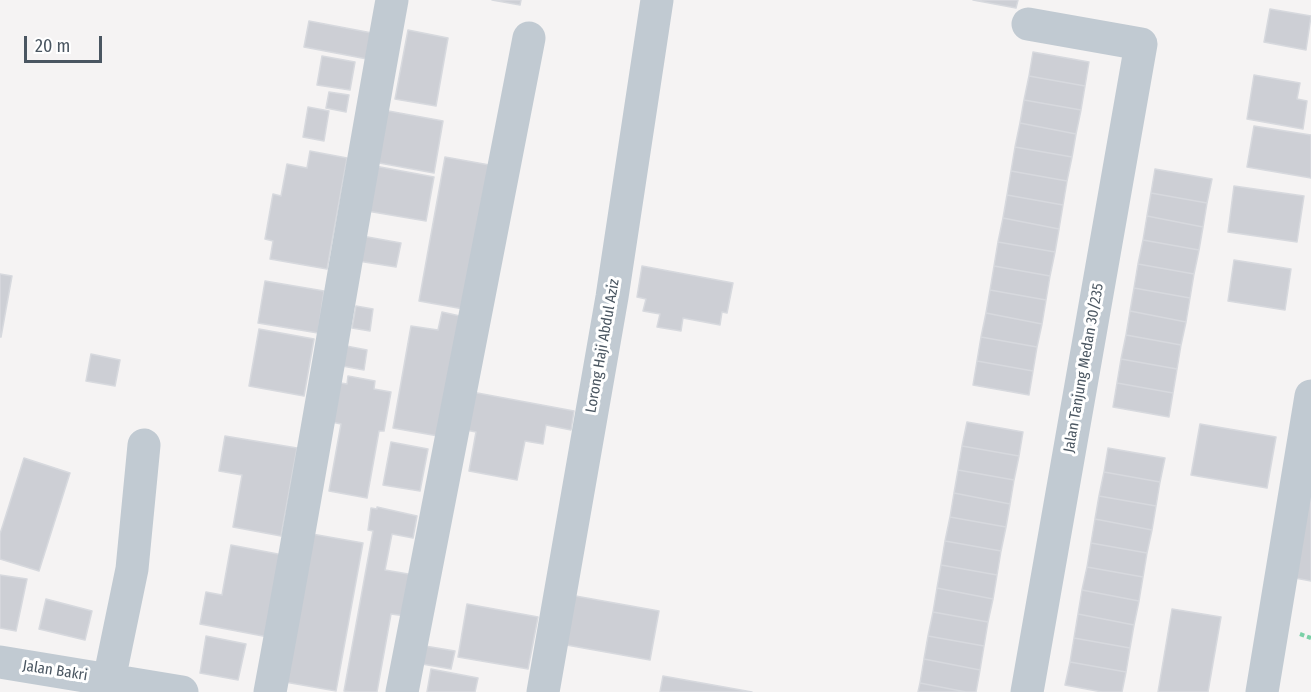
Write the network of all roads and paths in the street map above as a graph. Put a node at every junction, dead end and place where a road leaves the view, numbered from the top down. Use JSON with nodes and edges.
{"nodes":[{"id":1,"x":392,"y":0,"type":"edge"},
{"id":2,"x":657,"y":0,"type":"edge"},
{"id":3,"x":1029,"y":24,"type":"dead end"},
{"id":4,"x":529,"y":38,"type":"dead end"},
{"id":5,"x":1311,"y":396,"type":"edge"},
{"id":6,"x":144,"y":445,"type":"dead end"},
{"id":7,"x":0,"y":662,"type":"edge"},
{"id":8,"x":110,"y":680,"type":"junction"},
{"id":9,"x":182,"y":692,"type":"edge"},
{"id":10,"x":270,"y":692,"type":"edge"},
{"id":11,"x":402,"y":692,"type":"edge"},
{"id":12,"x":543,"y":692,"type":"edge"},
{"id":13,"x":1027,"y":692,"type":"edge"},
{"id":14,"x":1262,"y":692,"type":"edge"}],
"edges":[{"from":1,"to":10,"type":"street"},
{"from":2,"to":12,"type":"street","name":"Lorong Haji Abdul Aziz"},
{"from":3,"to":13,"type":"street","name":"Jalan Tanjung Medan 30/235"},
{"from":4,"to":11,"type":"street"},
{"from":5,"to":14,"type":"street"},
{"from":6,"to":8,"type":"street"},
{"from":7,"to":8,"type":"street","name":"Jalan Bakri"},
{"from":8,"to":9,"type":"street","name":"Jalan Bakri"}]}
